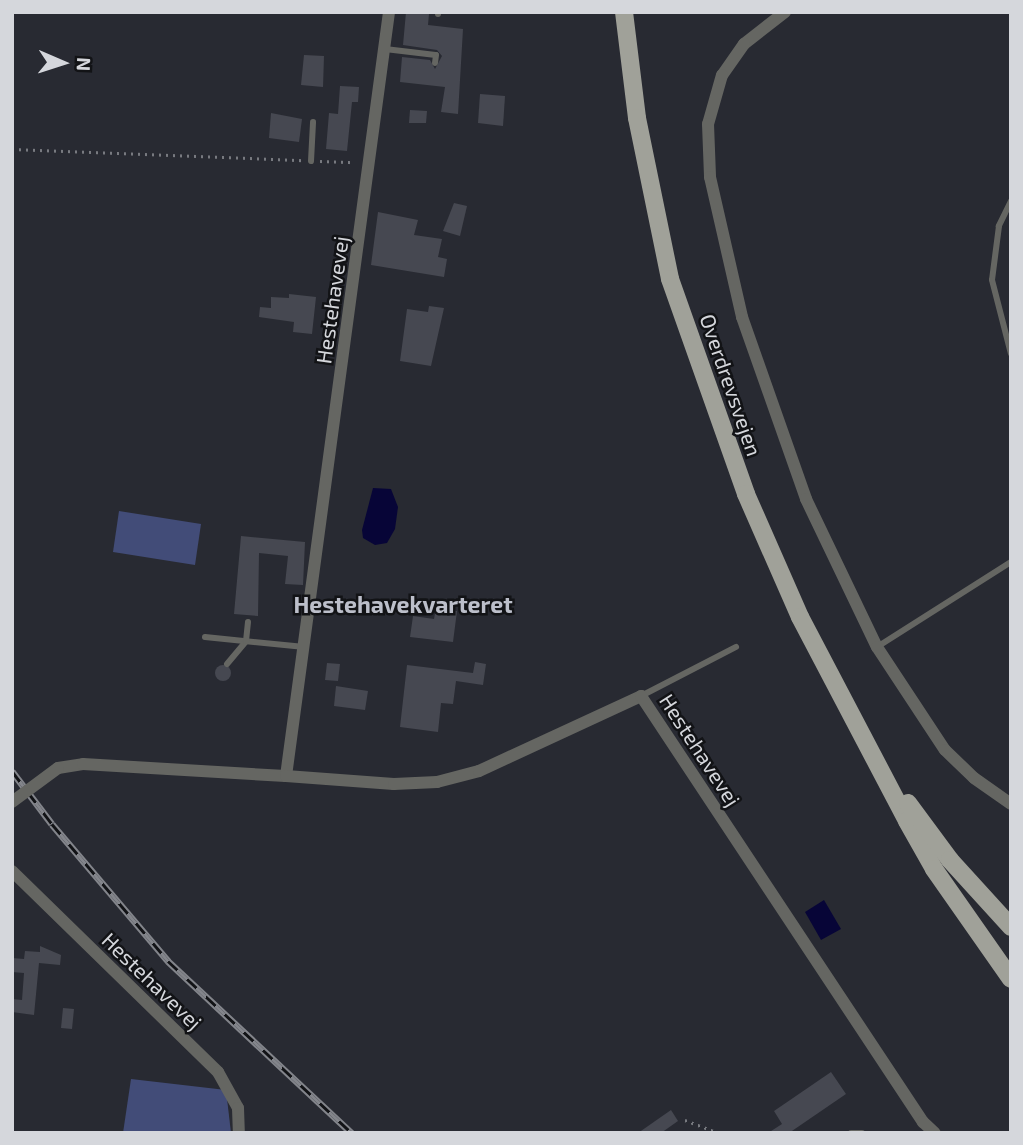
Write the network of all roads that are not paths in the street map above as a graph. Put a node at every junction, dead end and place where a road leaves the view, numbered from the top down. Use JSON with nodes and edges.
{"nodes":[{"id":1,"x":390,"y":12,"type":"edge"},
{"id":2,"x":624,"y":12,"type":"edge"},
{"id":3,"x":785,"y":12,"type":"edge"},
{"id":4,"x":385,"y":49,"type":"junction"},
{"id":5,"x":435,"y":63,"type":"dead end"},
{"id":6,"x":313,"y":122,"type":"dead end"},
{"id":7,"x":311,"y":161,"type":"road end"},
{"id":8,"x":1011,"y":201,"type":"edge"},
{"id":9,"x":1011,"y":354,"type":"edge"},
{"id":10,"x":1011,"y":562,"type":"edge"},
{"id":11,"x":248,"y":622,"type":"dead end"},
{"id":12,"x":205,"y":636,"type":"dead end"},
{"id":13,"x":246,"y":641,"type":"junction"},
{"id":14,"x":304,"y":647,"type":"junction"},
{"id":15,"x":736,"y":647,"type":"dead end"},
{"id":16,"x":877,"y":647,"type":"junction"},
{"id":17,"x":227,"y":664,"type":"dead end"},
{"id":18,"x":641,"y":696,"type":"junction"},
{"id":19,"x":871,"y":748,"type":"junction"},
{"id":20,"x":286,"y":776,"type":"junction"},
{"id":21,"x":12,"y":802,"type":"edge"},
{"id":22,"x":1011,"y":804,"type":"edge"},
{"id":23,"x":12,"y":872,"type":"edge"},
{"id":24,"x":1011,"y":927,"type":"edge"},
{"id":25,"x":975,"y":932,"type":"junction"},
{"id":26,"x":1011,"y":959,"type":"edge"},
{"id":27,"x":1011,"y":979,"type":"edge"},
{"id":28,"x":932,"y":1132,"type":"edge"},
{"id":29,"x":239,"y":1133,"type":"edge"},
{"id":30,"x":851,"y":1133,"type":"edge"},
{"id":31,"x":862,"y":1133,"type":"edge"}],
"edges":[{"from":1,"to":4,"type":"street","name":"Hestehavevej"},
{"from":2,"to":19,"type":"main road","name":"Overdrevsvejen"},
{"from":3,"to":16,"type":"street"},
{"from":4,"to":5,"type":"lane"},
{"from":4,"to":14,"type":"street","name":"Hestehavevej"},
{"from":6,"to":7,"type":"lane"},
{"from":8,"to":9,"type":"lane"},
{"from":10,"to":16,"type":"lane"},
{"from":11,"to":13,"type":"lane"},
{"from":12,"to":13,"type":"lane"},
{"from":13,"to":14,"type":"lane"},
{"from":13,"to":17,"type":"lane"},
{"from":14,"to":20,"type":"street","name":"Hestehavevej"},
{"from":15,"to":18,"type":"lane"},
{"from":16,"to":22,"type":"street"},
{"from":18,"to":20,"type":"street","name":"Hestehavevej"},
{"from":18,"to":28,"type":"street","name":"Hestehavevej"},
{"from":19,"to":24,"type":"main road","name":"Overdrevsvejen"},
{"from":19,"to":25,"type":"main road","name":"Overdrevsvejen"},
{"from":20,"to":21,"type":"street","name":"Hestehavevej","bridge":true},
{"from":23,"to":29,"type":"street","name":"Hestehavevej"},
{"from":25,"to":26,"type":"main road"},
{"from":25,"to":27,"type":"main road","name":"Overdrevsvejen"},
{"from":30,"to":31,"type":"lane"}]}
